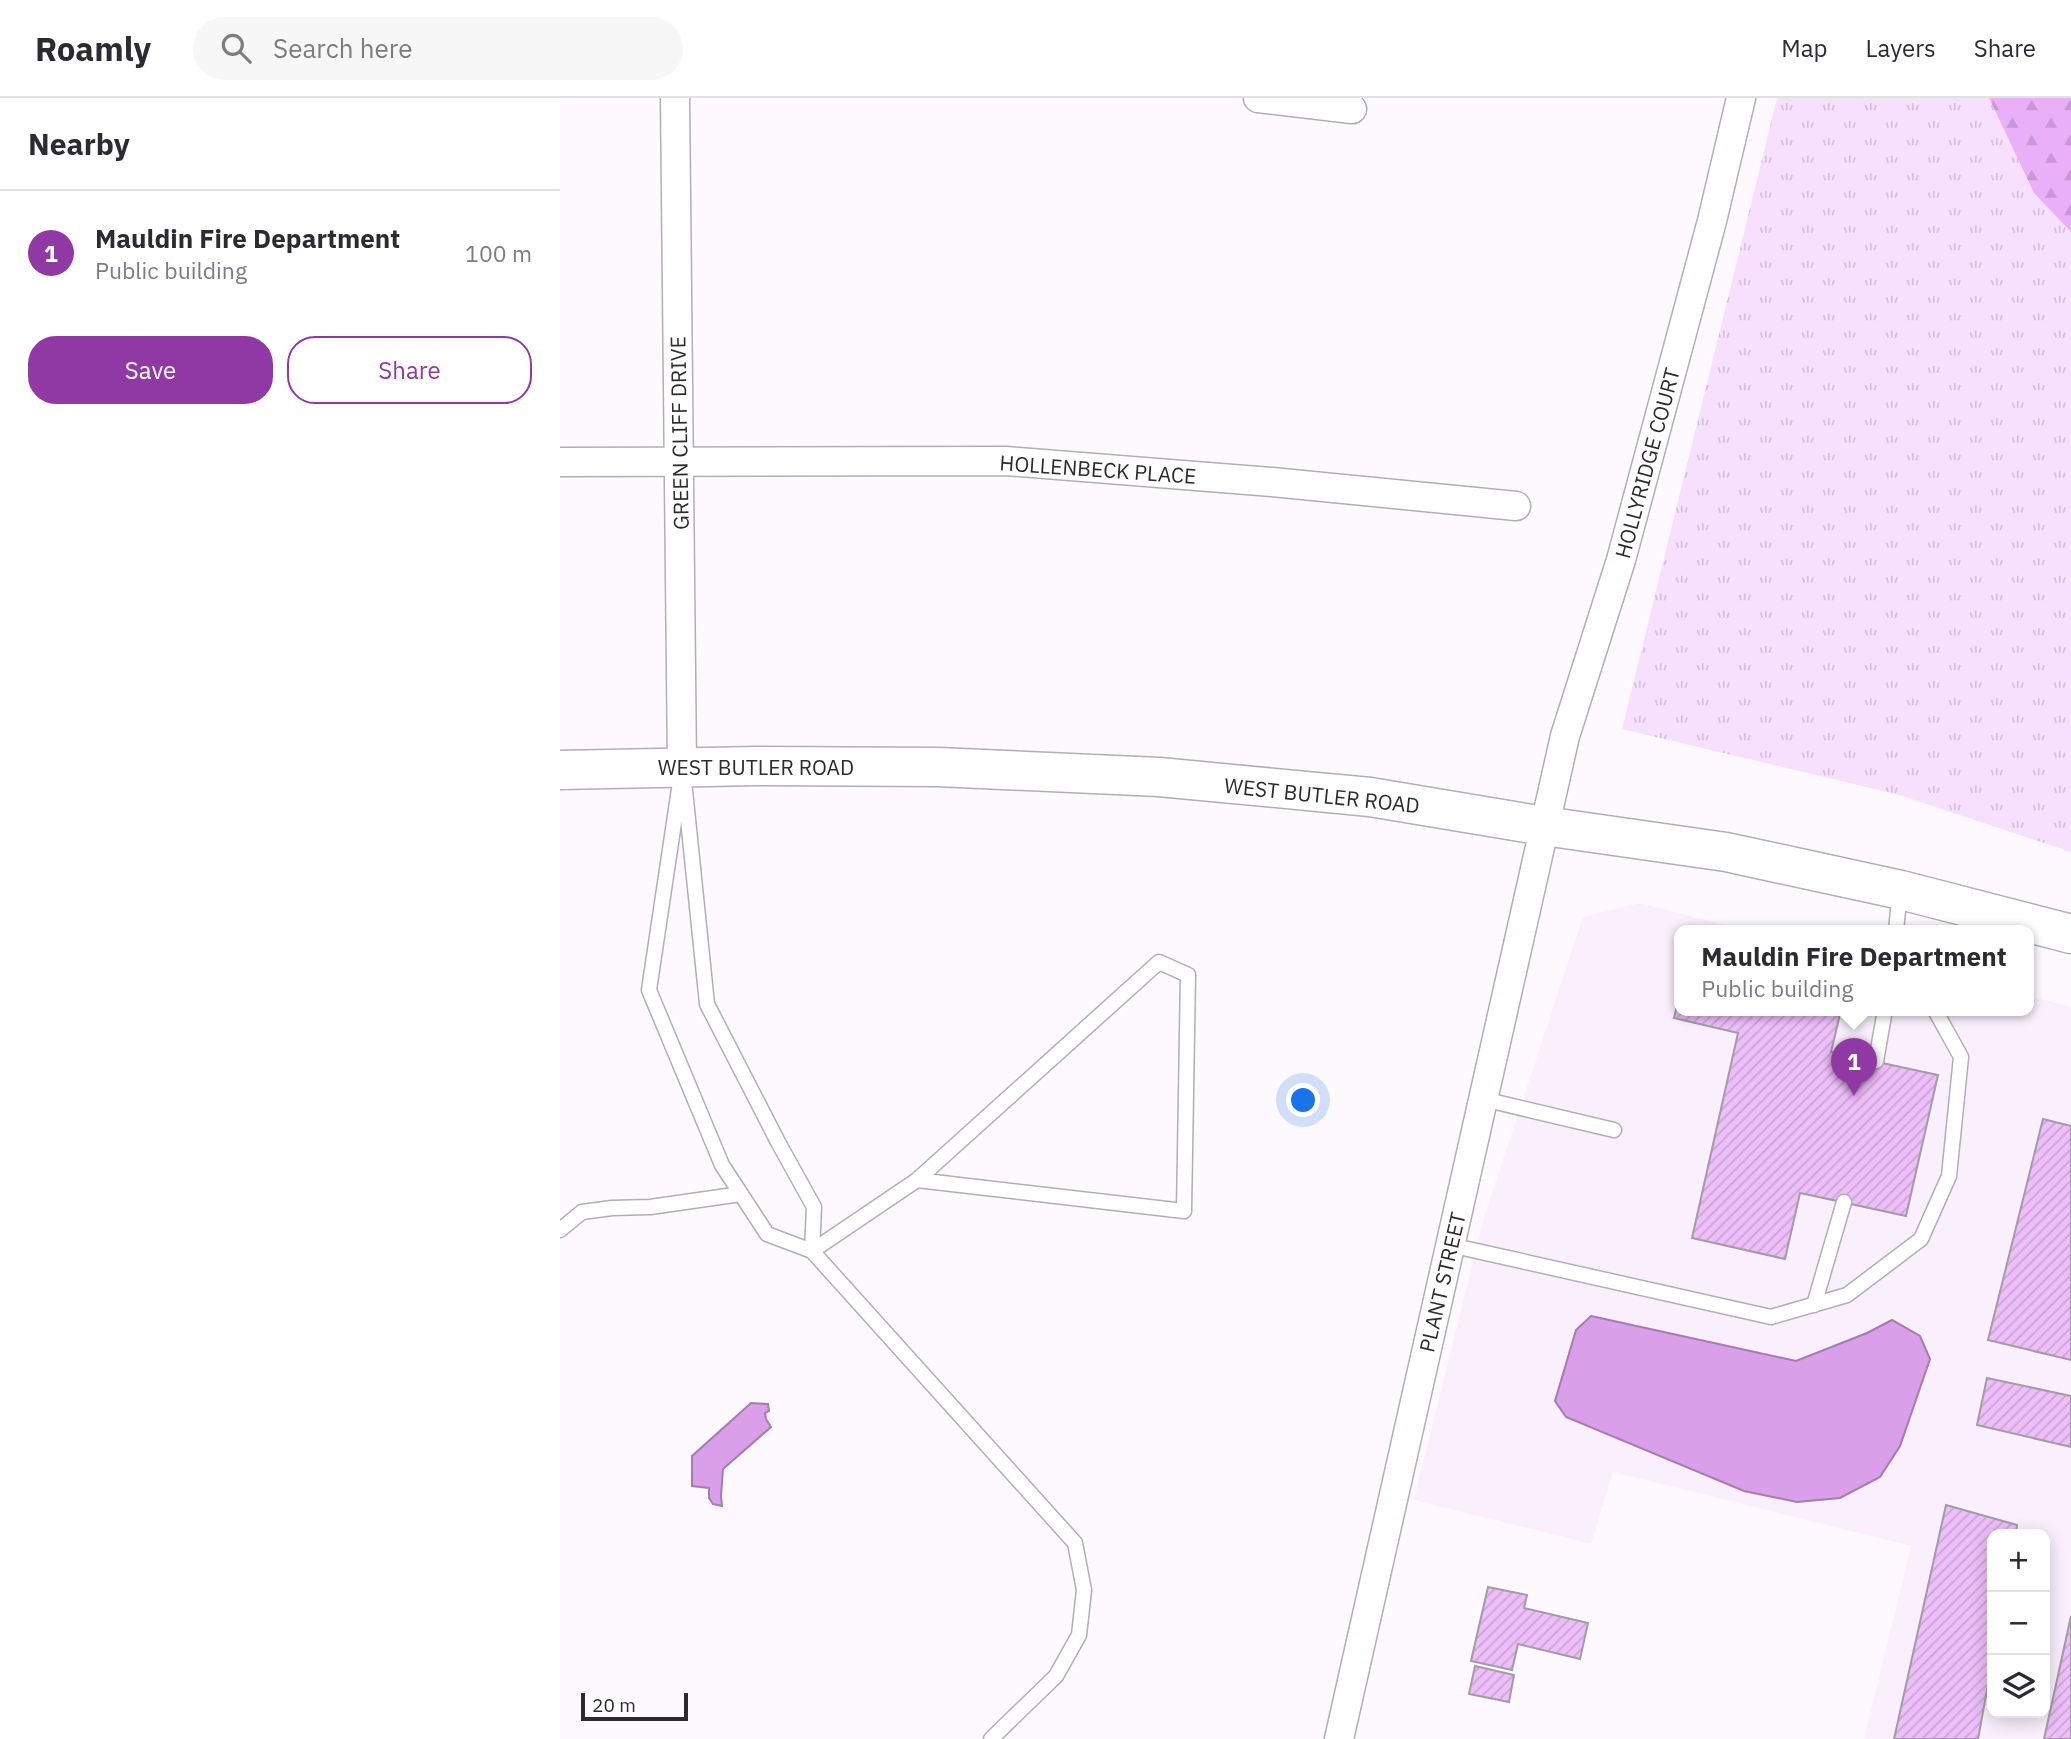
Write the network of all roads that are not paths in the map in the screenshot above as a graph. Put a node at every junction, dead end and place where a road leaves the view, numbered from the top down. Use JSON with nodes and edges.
{"nodes":[{"id":1,"x":675,"y":98,"type":"edge"},
{"id":2,"x":1258,"y":98,"type":"edge"},
{"id":3,"x":1741,"y":98,"type":"edge"},
{"id":4,"x":1352,"y":109,"type":"dead end"},
{"id":5,"x":679,"y":461,"type":"junction"},
{"id":6,"x":560,"y":462,"type":"edge"},
{"id":7,"x":1516,"y":506,"type":"dead end"},
{"id":8,"x":682,"y":768,"type":"junction"},
{"id":9,"x":560,"y":769,"type":"edge"},
{"id":10,"x":1544,"y":826,"type":"junction"},
{"id":11,"x":1900,"y":890,"type":"junction"},
{"id":12,"x":1896,"y":925,"type":"edge"},
{"id":13,"x":2071,"y":934,"type":"edge"},
{"id":14,"x":1884,"y":1016,"type":"edge"},
{"id":15,"x":1938,"y":1016,"type":"edge"},
{"id":16,"x":1876,"y":1061,"type":"dead end"},
{"id":17,"x":1483,"y":1099,"type":"junction"},
{"id":18,"x":1614,"y":1130,"type":"dead end"},
{"id":19,"x":917,"y":1180,"type":"junction"},
{"id":20,"x":741,"y":1194,"type":"junction"},
{"id":21,"x":1844,"y":1202,"type":"dead end"},
{"id":22,"x":560,"y":1230,"type":"edge"},
{"id":23,"x":1450,"y":1245,"type":"junction"},
{"id":24,"x":812,"y":1251,"type":"junction"},
{"id":25,"x":1814,"y":1305,"type":"junction"},
{"id":26,"x":991,"y":1739,"type":"edge"},
{"id":27,"x":1339,"y":1739,"type":"edge"}],
"edges":[{"from":1,"to":5,"type":"street","name":"GREEN CLIFF DRIVE"},
{"from":2,"to":4,"type":"street"},
{"from":3,"to":10,"type":"street","name":"HOLLYRIDGE COURT"},
{"from":5,"to":6,"type":"street","name":"HOLLENBECK PLACE"},
{"from":5,"to":7,"type":"street","name":"HOLLENBECK PLACE"},
{"from":5,"to":8,"type":"street","name":"GREEN CLIFF DRIVE"},
{"from":8,"to":9,"type":"main road","name":"WEST BUTLER ROAD"},
{"from":8,"to":10,"type":"main road","name":"WEST BUTLER ROAD"},
{"from":8,"to":20,"type":"lane"},
{"from":8,"to":24,"type":"lane"},
{"from":10,"to":11,"type":"main road","name":"WEST BUTLER ROAD"},
{"from":10,"to":17,"type":"street","name":"PLANT STREET"},
{"from":11,"to":12,"type":"lane"},
{"from":11,"to":13,"type":"main road","name":"WEST BUTLER ROAD"},
{"from":14,"to":16,"type":"lane"},
{"from":15,"to":25,"type":"lane"},
{"from":17,"to":18,"type":"lane"},
{"from":17,"to":23,"type":"street","name":"PLANT STREET"},
{"from":19,"to":19,"type":"lane"},
{"from":19,"to":24,"type":"lane"},
{"from":20,"to":22,"type":"lane"},
{"from":20,"to":24,"type":"lane"},
{"from":21,"to":25,"type":"lane"},
{"from":23,"to":25,"type":"lane"},
{"from":23,"to":27,"type":"street","name":"PLANT STREET"},
{"from":24,"to":26,"type":"lane"}]}
